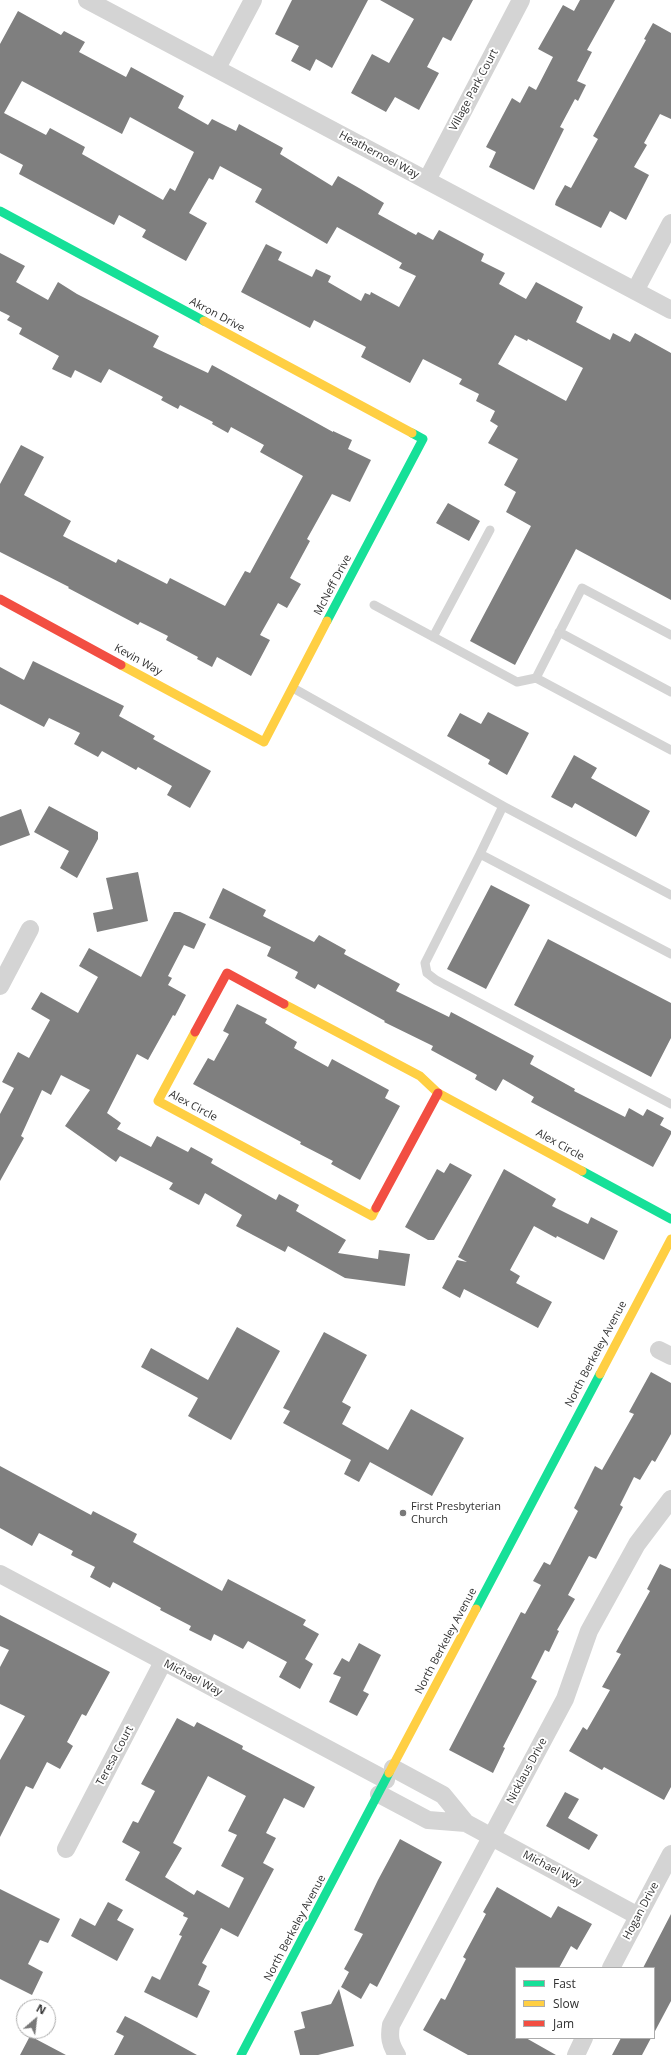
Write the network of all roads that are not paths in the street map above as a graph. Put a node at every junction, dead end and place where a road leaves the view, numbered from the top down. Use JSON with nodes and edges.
{"nodes":[{"id":1,"x":87,"y":0,"type":"edge"},
{"id":2,"x":253,"y":0,"type":"edge"},
{"id":3,"x":521,"y":0,"type":"edge"},
{"id":4,"x":217,"y":68,"type":"junction"},
{"id":5,"x":426,"y":180,"type":"junction"},
{"id":6,"x":0,"y":211,"type":"edge"},
{"id":7,"x":671,"y":223,"type":"edge"},
{"id":8,"x":635,"y":291,"type":"junction"},
{"id":9,"x":671,"y":310,"type":"edge"},
{"id":10,"x":423,"y":439,"type":"joint"},
{"id":11,"x":490,"y":530,"type":"dead end"},
{"id":12,"x":0,"y":599,"type":"edge"},
{"id":13,"x":374,"y":605,"type":"dead end"},
{"id":14,"x":560,"y":632,"type":"junction"},
{"id":15,"x":671,"y":635,"type":"edge"},
{"id":16,"x":433,"y":637,"type":"junction"},
{"id":17,"x":536,"y":678,"type":"junction"},
{"id":18,"x":293,"y":688,"type":"junction"},
{"id":19,"x":671,"y":692,"type":"edge"},
{"id":20,"x":264,"y":742,"type":"joint"},
{"id":21,"x":671,"y":750,"type":"edge"},
{"id":22,"x":503,"y":806,"type":"junction"},
{"id":23,"x":480,"y":854,"type":"junction"},
{"id":24,"x":671,"y":895,"type":"edge"},
{"id":25,"x":30,"y":928,"type":"dead end"},
{"id":26,"x":671,"y":954,"type":"edge"},
{"id":27,"x":0,"y":986,"type":"edge"},
{"id":28,"x":438,"y":1093,"type":"junction"},
{"id":29,"x":671,"y":1104,"type":"edge"},
{"id":30,"x":671,"y":1219,"type":"edge"},
{"id":31,"x":671,"y":1239,"type":"edge"},
{"id":32,"x":671,"y":1499,"type":"edge"},
{"id":33,"x":0,"y":1574,"type":"edge"},
{"id":34,"x":163,"y":1662,"type":"junction"},
{"id":35,"x":386,"y":1780,"type":"junction"},
{"id":36,"x":466,"y":1823,"type":"junction"},
{"id":37,"x":492,"y":1837,"type":"junction"},
{"id":38,"x":66,"y":1849,"type":"dead end"},
{"id":39,"x":671,"y":1854,"type":"edge"},
{"id":40,"x":638,"y":1916,"type":"junction"},
{"id":41,"x":612,"y":1967,"type":"edge"},
{"id":42,"x":584,"y":2039,"type":"edge"},
{"id":43,"x":394,"y":2050,"type":"edge"},
{"id":44,"x":241,"y":2055,"type":"edge"},
{"id":45,"x":576,"y":2055,"type":"edge"}],
"edges":[{"from":1,"to":4,"type":"street","name":"Heathernoel Way"},
{"from":2,"to":4,"type":"street"},
{"from":3,"to":5,"type":"street","name":"Village Park Court"},
{"from":4,"to":5,"type":"street","name":"Heathernoel Way"},
{"from":5,"to":8,"type":"street","name":"Heathernoel Way"},
{"from":6,"to":10,"type":"street","name":"Akron Drive"},
{"from":7,"to":8,"type":"street"},
{"from":8,"to":9,"type":"street","name":"Heathernoel Way"},
{"from":10,"to":18,"type":"street","name":"McNeff Drive"},
{"from":11,"to":16,"type":"lane"},
{"from":12,"to":20,"type":"street","name":"Kevin Way"},
{"from":13,"to":16,"type":"lane"},
{"from":14,"to":15,"type":"lane"},
{"from":14,"to":17,"type":"lane"},
{"from":14,"to":19,"type":"lane"},
{"from":16,"to":17,"type":"lane"},
{"from":17,"to":21,"type":"lane"},
{"from":18,"to":20,"type":"street","name":"McNeff Drive"},
{"from":18,"to":22,"type":"lane"},
{"from":22,"to":23,"type":"lane"},
{"from":22,"to":24,"type":"lane"},
{"from":23,"to":26,"type":"lane"},
{"from":23,"to":29,"type":"lane"},
{"from":25,"to":27,"type":"street"},
{"from":28,"to":28,"type":"street","name":"Alex Circle"},
{"from":28,"to":30,"type":"street","name":"Alex Circle"},
{"from":31,"to":35,"type":"street","name":"North Berkeley Avenue"},
{"from":32,"to":37,"type":"street","name":"Nicklaus Drive"},
{"from":33,"to":34,"type":"street","name":"Michael Way"},
{"from":34,"to":35,"type":"street","name":"Michael Way"},
{"from":34,"to":38,"type":"street","name":"Teresa Court"},
{"from":35,"to":36,"type":"street","name":"Michael Way"},
{"from":35,"to":36,"type":"street","name":"Michael Way"},
{"from":35,"to":44,"type":"street","name":"North Berkeley Avenue"},
{"from":36,"to":37,"type":"street","name":"Michael Way"},
{"from":37,"to":40,"type":"street","name":"Michael Way"},
{"from":37,"to":43,"type":"street","name":"Nicklaus Drive"},
{"from":39,"to":40,"type":"street","name":"Hogan Drive"},
{"from":40,"to":41,"type":"street","name":"Hogan Drive"},
{"from":42,"to":45,"type":"street"}]}
